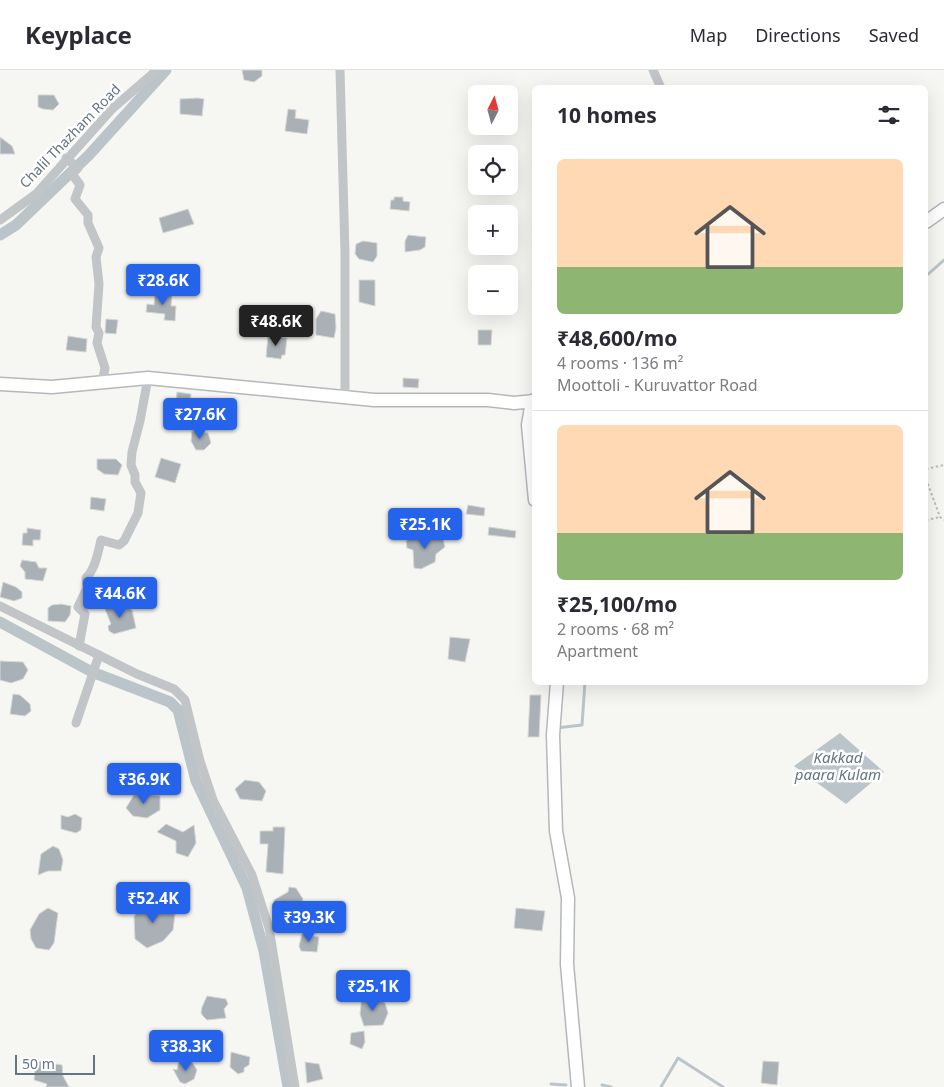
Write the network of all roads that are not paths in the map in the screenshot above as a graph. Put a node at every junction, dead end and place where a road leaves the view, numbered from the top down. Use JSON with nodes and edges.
{"nodes":[{"id":1,"x":157,"y":70,"type":"edge"},
{"id":2,"x":340,"y":70,"type":"edge"},
{"id":3,"x":653,"y":70,"type":"edge"},
{"id":4,"x":660,"y":85,"type":"edge"},
{"id":5,"x":66,"y":158,"type":"junction"},
{"id":6,"x":944,"y":209,"type":"edge"},
{"id":7,"x":0,"y":220,"type":"edge"},
{"id":8,"x":928,"y":221,"type":"edge"},
{"id":9,"x":148,"y":378,"type":"junction"},
{"id":10,"x":106,"y":382,"type":"junction"},
{"id":11,"x":0,"y":384,"type":"edge"},
{"id":12,"x":345,"y":395,"type":"junction"},
{"id":13,"x":532,"y":401,"type":"edge"},
{"id":14,"x":532,"y":406,"type":"edge"},
{"id":15,"x":532,"y":468,"type":"edge"},
{"id":16,"x":0,"y":606,"type":"edge"},
{"id":17,"x":79,"y":646,"type":"junction"},
{"id":18,"x":99,"y":655,"type":"junction"},
{"id":19,"x":557,"y":685,"type":"edge"},
{"id":20,"x":76,"y":723,"type":"dead end"},
{"id":21,"x":295,"y":1087,"type":"edge"},
{"id":22,"x":578,"y":1087,"type":"edge"}],
"edges":[{"from":1,"to":5,"type":"street","name":"Chalil Thazham Road"},
{"from":2,"to":12,"type":"street"},
{"from":3,"to":4,"type":"street"},
{"from":5,"to":7,"type":"street","name":"Chalil Thazham Road"},
{"from":5,"to":10,"type":"street"},
{"from":6,"to":8,"type":"main road"},
{"from":9,"to":10,"type":"main road"},
{"from":9,"to":12,"type":"main road"},
{"from":9,"to":17,"type":"street"},
{"from":10,"to":11,"type":"main road"},
{"from":12,"to":13,"type":"main road"},
{"from":14,"to":15,"type":"main road"},
{"from":16,"to":17,"type":"street"},
{"from":17,"to":18,"type":"street"},
{"from":18,"to":20,"type":"street"},
{"from":18,"to":21,"type":"street"},
{"from":19,"to":22,"type":"main road"}]}
